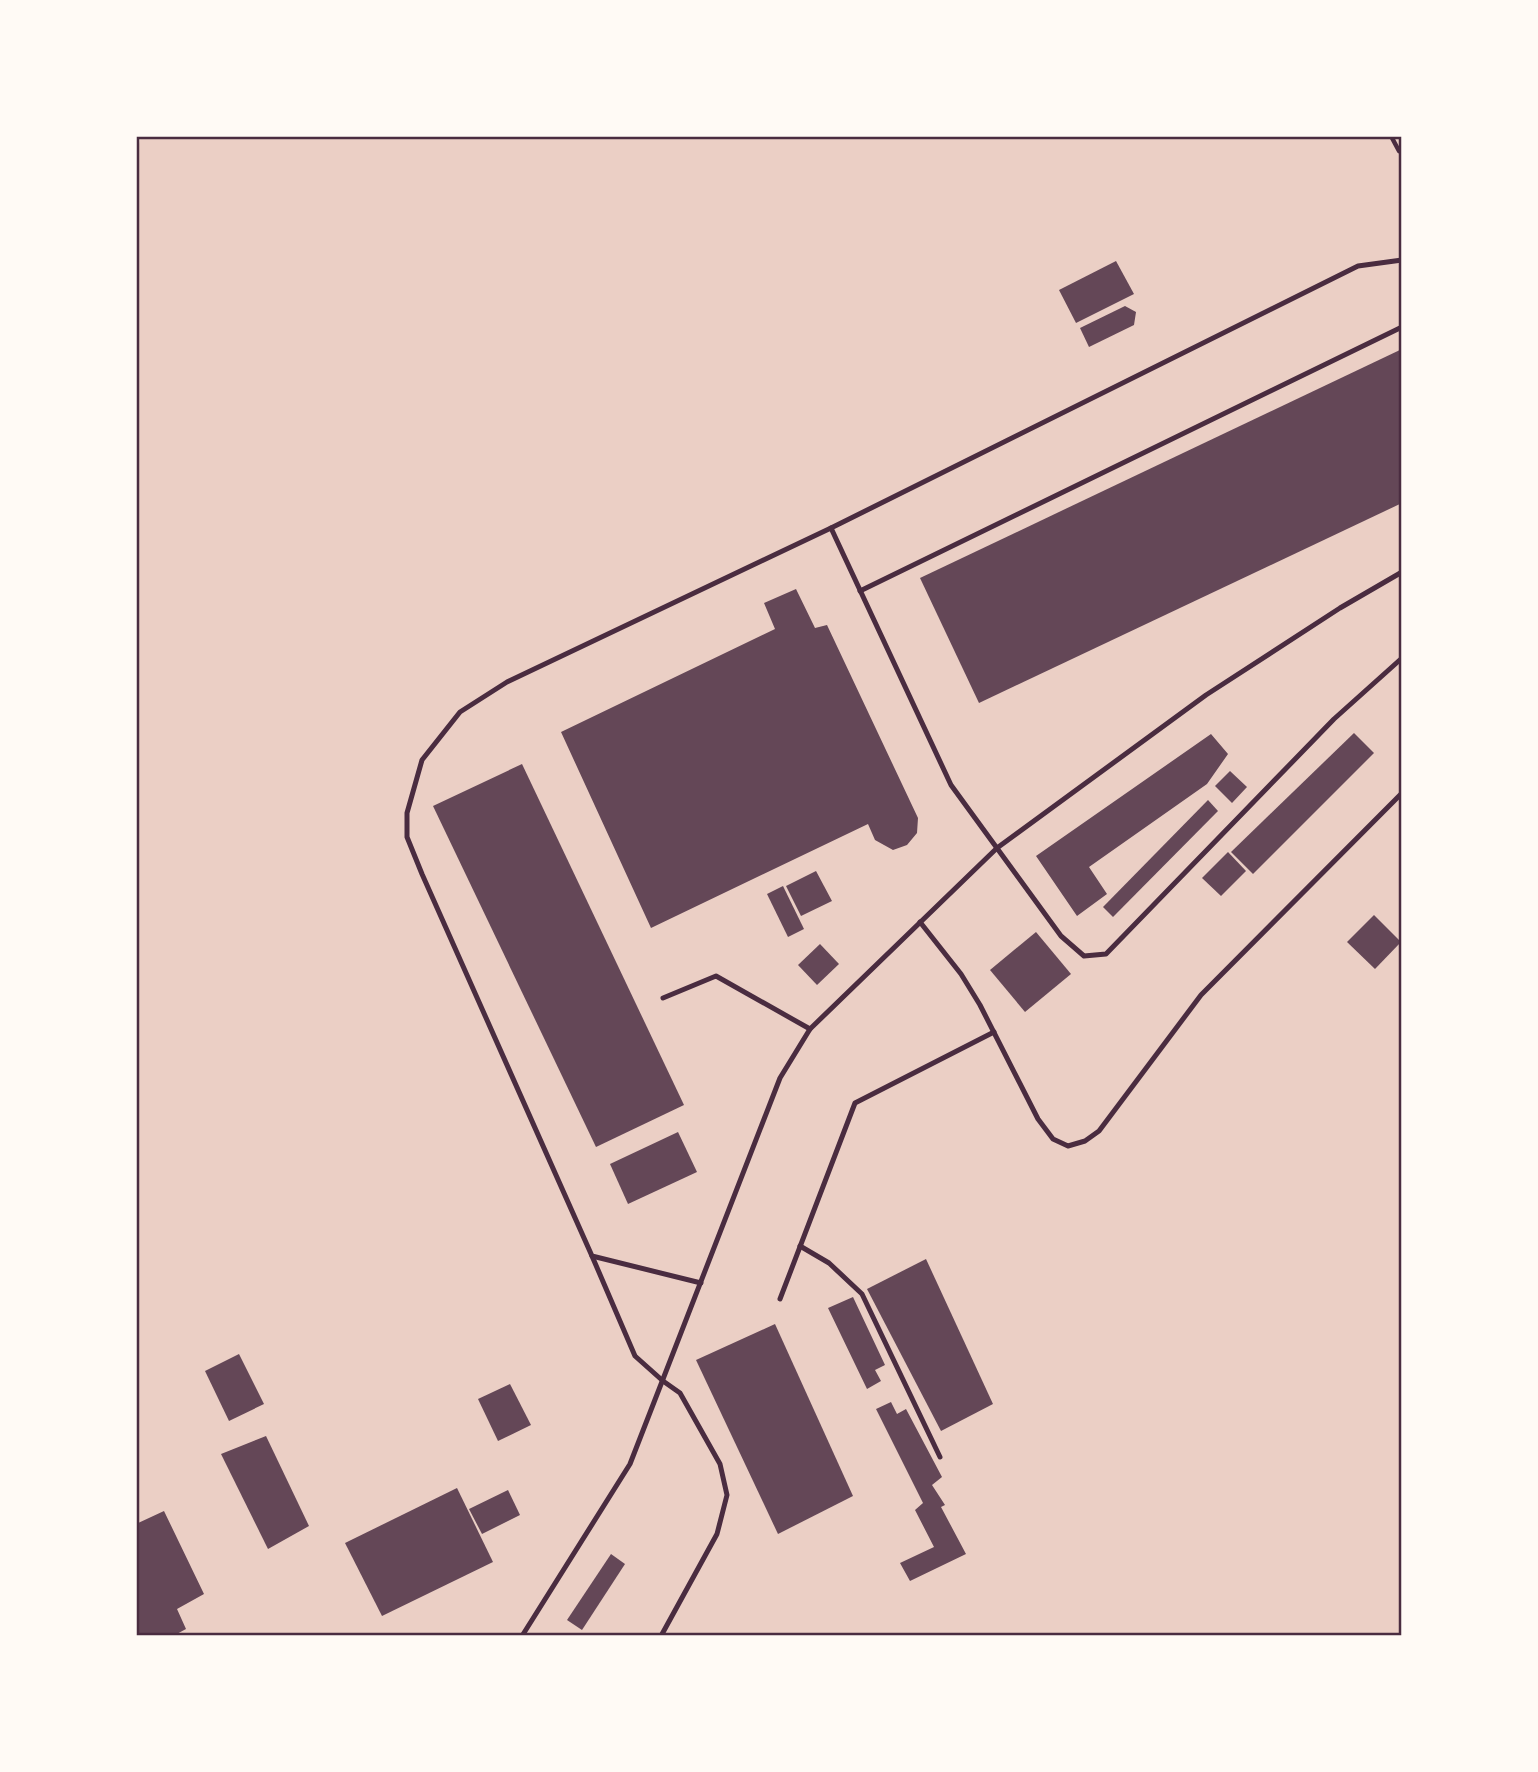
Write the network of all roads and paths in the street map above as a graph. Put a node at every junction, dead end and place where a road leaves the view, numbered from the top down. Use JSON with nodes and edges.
{"nodes":[{"id":1,"x":1391,"y":136,"type":"edge"},
{"id":2,"x":1402,"y":152,"type":"edge"},
{"id":3,"x":1402,"y":260,"type":"edge"},
{"id":4,"x":1402,"y":327,"type":"edge"},
{"id":5,"x":831,"y":528,"type":"junction"},
{"id":6,"x":1402,"y":572,"type":"edge"},
{"id":7,"x":860,"y":591,"type":"junction"},
{"id":8,"x":1402,"y":658,"type":"edge"},
{"id":9,"x":1402,"y":793,"type":"edge"},
{"id":10,"x":997,"y":848,"type":"junction"},
{"id":11,"x":920,"y":922,"type":"junction"},
{"id":12,"x":663,"y":998,"type":"dead end"},
{"id":13,"x":810,"y":1029,"type":"junction"},
{"id":14,"x":993,"y":1032,"type":"junction"},
{"id":15,"x":800,"y":1246,"type":"junction"},
{"id":16,"x":592,"y":1256,"type":"junction"},
{"id":17,"x":701,"y":1283,"type":"junction"},
{"id":18,"x":780,"y":1299,"type":"dead end"},
{"id":19,"x":663,"y":1381,"type":"junction"},
{"id":20,"x":940,"y":1457,"type":"dead end"},
{"id":21,"x":523,"y":1636,"type":"edge"},
{"id":22,"x":661,"y":1636,"type":"edge"}],
"edges":[{"from":1,"to":2,"type":"path"},
{"from":3,"to":5,"type":"lane"},
{"from":4,"to":7,"type":"lane"},
{"from":5,"to":7,"type":"lane"},
{"from":5,"to":16,"type":"lane"},
{"from":6,"to":10,"type":"lane"},
{"from":7,"to":10,"type":"lane"},
{"from":8,"to":10,"type":"lane"},
{"from":9,"to":14,"type":"lane"},
{"from":10,"to":11,"type":"lane"},
{"from":11,"to":13,"type":"lane"},
{"from":11,"to":14,"type":"lane"},
{"from":12,"to":13,"type":"lane"},
{"from":13,"to":17,"type":"lane"},
{"from":14,"to":15,"type":"lane"},
{"from":15,"to":18,"type":"lane"},
{"from":15,"to":20,"type":"lane"},
{"from":16,"to":17,"type":"lane"},
{"from":16,"to":19,"type":"lane"},
{"from":17,"to":19,"type":"lane"},
{"from":19,"to":21,"type":"lane"},
{"from":19,"to":22,"type":"lane"}]}
